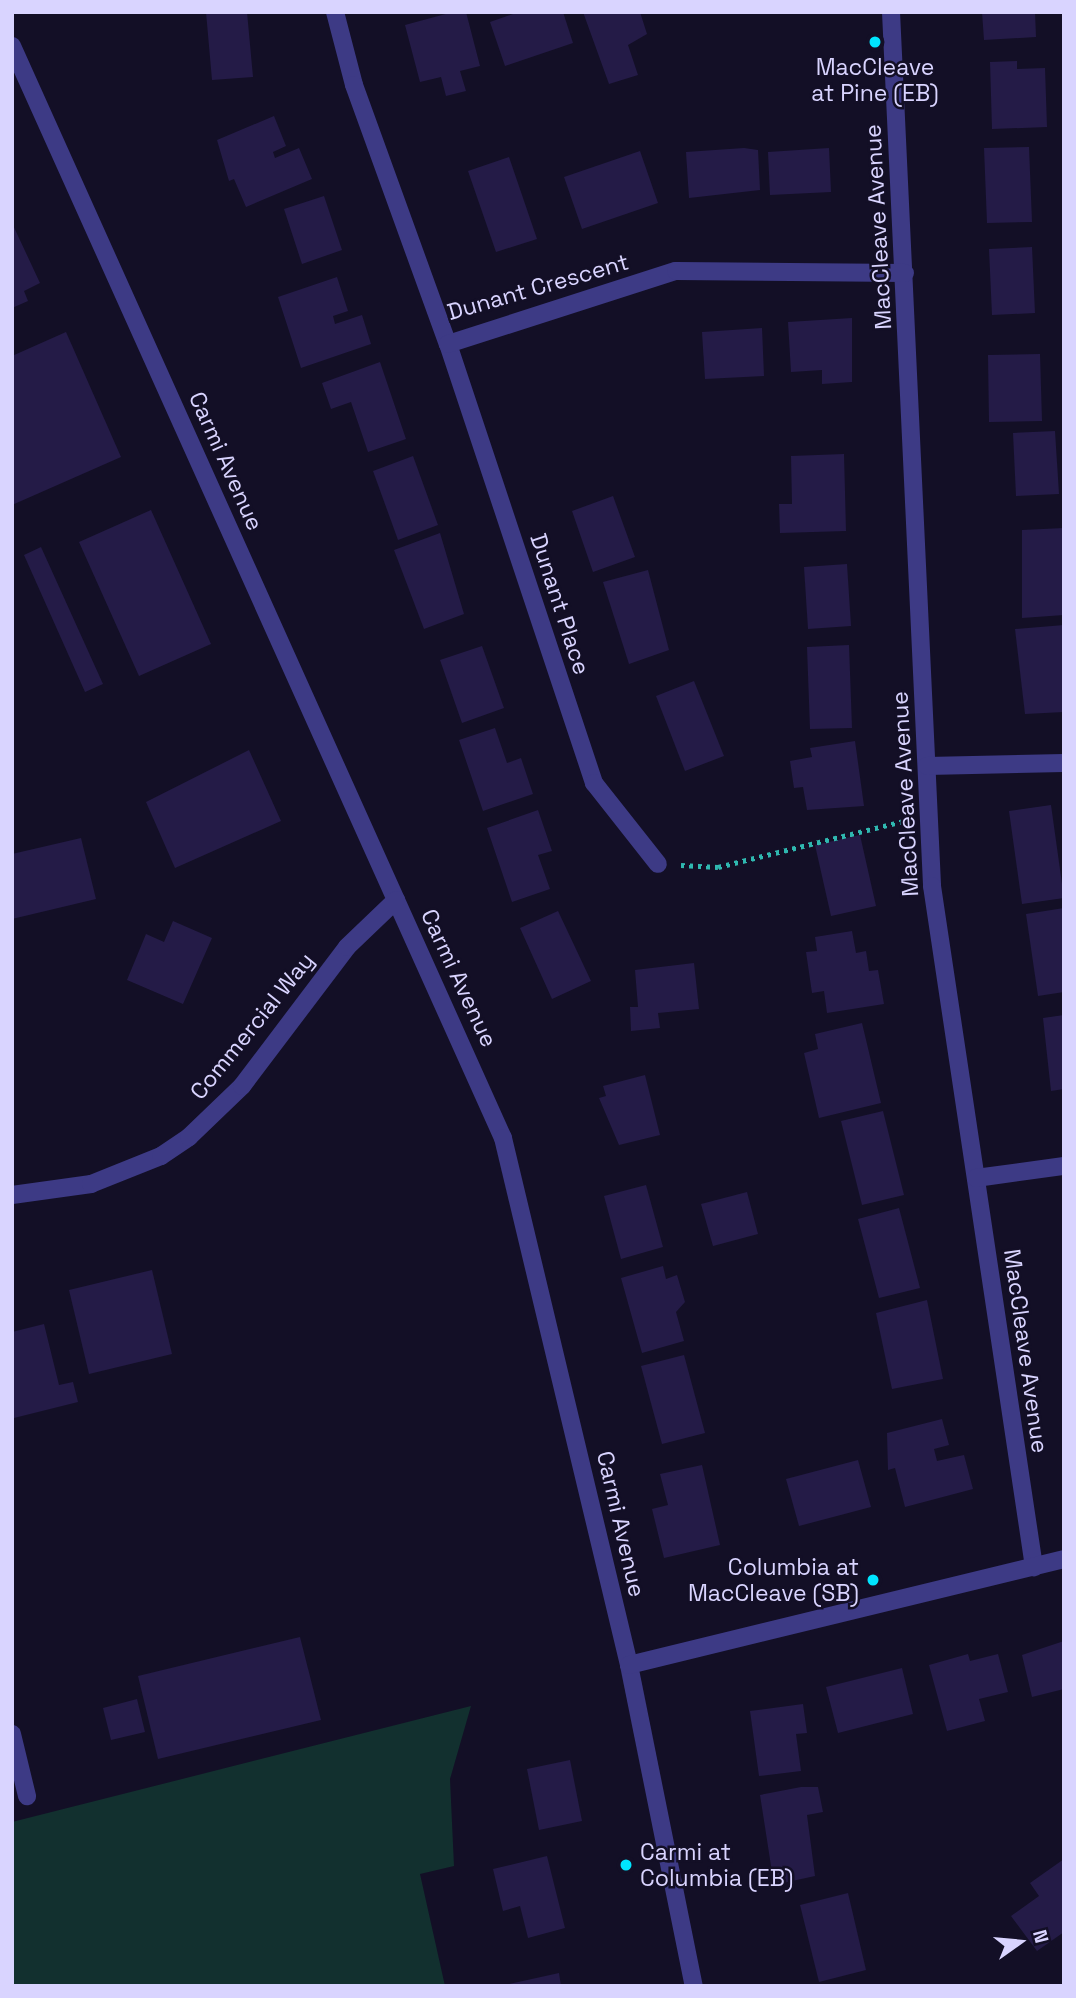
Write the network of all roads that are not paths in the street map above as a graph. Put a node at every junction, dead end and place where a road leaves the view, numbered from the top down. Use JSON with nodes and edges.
{"nodes":[{"id":1,"x":335,"y":12,"type":"edge"},
{"id":2,"x":891,"y":12,"type":"edge"},
{"id":3,"x":12,"y":46,"type":"edge"},
{"id":4,"x":905,"y":272,"type":"junction"},
{"id":5,"x":448,"y":344,"type":"junction"},
{"id":6,"x":1064,"y":763,"type":"edge"},
{"id":7,"x":927,"y":766,"type":"junction"},
{"id":8,"x":658,"y":864,"type":"road end"},
{"id":9,"x":396,"y":900,"type":"junction"},
{"id":10,"x":1064,"y":1166,"type":"edge"},
{"id":11,"x":976,"y":1178,"type":"junction"},
{"id":12,"x":12,"y":1195,"type":"edge"},
{"id":13,"x":1064,"y":1559,"type":"edge"},
{"id":14,"x":1034,"y":1567,"type":"junction"},
{"id":15,"x":628,"y":1665,"type":"junction"},
{"id":16,"x":12,"y":1734,"type":"edge"},
{"id":17,"x":27,"y":1796,"type":"dead end"},
{"id":18,"x":694,"y":1986,"type":"edge"}],
"edges":[{"from":1,"to":5,"type":"street","name":"Dunant Crescent"},
{"from":2,"to":4,"type":"street","name":"MacCleave Avenue"},
{"from":3,"to":9,"type":"street","name":"Carmi Avenue"},
{"from":4,"to":5,"type":"street","name":"Dunant Crescent"},
{"from":4,"to":7,"type":"street","name":"MacCleave Avenue"},
{"from":5,"to":8,"type":"street","name":"Dunant Place"},
{"from":6,"to":7,"type":"street"},
{"from":7,"to":11,"type":"street","name":"MacCleave Avenue"},
{"from":9,"to":12,"type":"street","name":"Commercial Way"},
{"from":9,"to":15,"type":"street","name":"Carmi Avenue"},
{"from":10,"to":11,"type":"street"},
{"from":11,"to":14,"type":"street","name":"MacCleave Avenue"},
{"from":13,"to":14,"type":"street"},
{"from":14,"to":15,"type":"street"},
{"from":15,"to":18,"type":"street","name":"Carmi Avenue"},
{"from":16,"to":17,"type":"street"}]}
